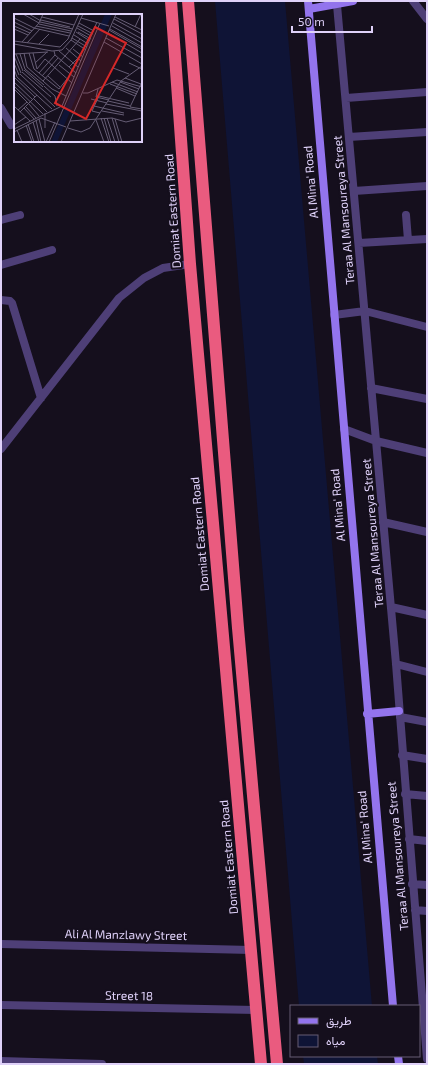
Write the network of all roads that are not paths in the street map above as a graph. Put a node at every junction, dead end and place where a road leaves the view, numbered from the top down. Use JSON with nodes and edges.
{"nodes":[{"id":1,"x":171,"y":1,"type":"edge"},
{"id":2,"x":188,"y":1,"type":"edge"},
{"id":3,"x":353,"y":1,"type":"edge"},
{"id":4,"x":413,"y":1,"type":"edge"},
{"id":5,"x":309,"y":5,"type":"edge"},
{"id":6,"x":337,"y":5,"type":"junction"},
{"id":7,"x":427,"y":19,"type":"edge"},
{"id":8,"x":427,"y":92,"type":"edge"},
{"id":9,"x":346,"y":98,"type":"junction"},
{"id":10,"x":1,"y":108,"type":"edge"},
{"id":11,"x":11,"y":125,"type":"dead end"},
{"id":12,"x":427,"y":132,"type":"edge"},
{"id":13,"x":349,"y":137,"type":"junction"},
{"id":14,"x":427,"y":186,"type":"edge"},
{"id":15,"x":354,"y":191,"type":"junction"},
{"id":16,"x":20,"y":215,"type":"dead end"},
{"id":17,"x":406,"y":215,"type":"dead end"},
{"id":18,"x":1,"y":220,"type":"edge"},
{"id":19,"x":427,"y":239,"type":"edge"},
{"id":20,"x":408,"y":240,"type":"junction"},
{"id":21,"x":358,"y":243,"type":"junction"},
{"id":22,"x":52,"y":250,"type":"dead end"},
{"id":23,"x":190,"y":264,"type":"junction"},
{"id":24,"x":1,"y":265,"type":"edge"},
{"id":25,"x":1,"y":300,"type":"edge"},
{"id":26,"x":365,"y":311,"type":"junction"},
{"id":27,"x":334,"y":314,"type":"junction"},
{"id":28,"x":427,"y":327,"type":"edge"},
{"id":29,"x":372,"y":388,"type":"junction"},
{"id":30,"x":41,"y":398,"type":"junction"},
{"id":31,"x":427,"y":399,"type":"edge"},
{"id":32,"x":344,"y":429,"type":"junction"},
{"id":33,"x":376,"y":441,"type":"junction"},
{"id":34,"x":1,"y":449,"type":"edge"},
{"id":35,"x":427,"y":453,"type":"edge"},
{"id":36,"x":384,"y":522,"type":"junction"},
{"id":37,"x":427,"y":532,"type":"edge"},
{"id":38,"x":391,"y":607,"type":"junction"},
{"id":39,"x":427,"y":615,"type":"edge"},
{"id":40,"x":238,"y":628,"type":"junction"},
{"id":41,"x":222,"y":630,"type":"junction"},
{"id":42,"x":396,"y":664,"type":"junction"},
{"id":43,"x":427,"y":672,"type":"edge"},
{"id":44,"x":367,"y":714,"type":"junction"},
{"id":45,"x":400,"y":714,"type":"junction"},
{"id":46,"x":427,"y":722,"type":"edge"},
{"id":47,"x":402,"y":755,"type":"junction"},
{"id":48,"x":427,"y":759,"type":"edge"},
{"id":49,"x":405,"y":794,"type":"junction"},
{"id":50,"x":427,"y":796,"type":"edge"},
{"id":51,"x":409,"y":839,"type":"junction"},
{"id":52,"x":427,"y":841,"type":"edge"},
{"id":53,"x":412,"y":884,"type":"junction"},
{"id":54,"x":427,"y":885,"type":"edge"},
{"id":55,"x":415,"y":910,"type":"junction"},
{"id":56,"x":427,"y":911,"type":"edge"},
{"id":57,"x":418,"y":943,"type":"junction"},
{"id":58,"x":427,"y":943,"type":"edge"},
{"id":59,"x":1,"y":944,"type":"edge"},
{"id":60,"x":251,"y":950,"type":"junction"},
{"id":61,"x":424,"y":977,"type":"edge"},
{"id":62,"x":1,"y":1005,"type":"edge"},
{"id":63,"x":393,"y":1005,"type":"edge"},
{"id":64,"x":256,"y":1010,"type":"junction"},
{"id":65,"x":426,"y":1020,"type":"edge"},
{"id":66,"x":427,"y":1059,"type":"edge"},
{"id":67,"x":1,"y":1061,"type":"edge"},
{"id":68,"x":102,"y":1064,"type":"edge"},
{"id":69,"x":261,"y":1064,"type":"edge"},
{"id":70,"x":277,"y":1064,"type":"edge"}],
"edges":[{"from":1,"to":23,"type":"highway","name":"Domiat Eastern Road"},
{"from":2,"to":40,"type":"highway"},
{"from":3,"to":6,"type":"street"},
{"from":4,"to":7,"type":"street"},
{"from":5,"to":6,"type":"street"},
{"from":5,"to":27,"type":"street","name":"Al Mina' Road"},
{"from":6,"to":9,"type":"street","name":"Teraa Al Mansoureya Street"},
{"from":8,"to":9,"type":"street"},
{"from":9,"to":13,"type":"street","name":"Teraa Al Mansoureya Street"},
{"from":10,"to":11,"type":"street"},
{"from":12,"to":13,"type":"street"},
{"from":13,"to":15,"type":"street","name":"Teraa Al Mansoureya Street"},
{"from":14,"to":15,"type":"street"},
{"from":15,"to":21,"type":"street","name":"Teraa Al Mansoureya Street"},
{"from":16,"to":18,"type":"street"},
{"from":17,"to":20,"type":"street"},
{"from":19,"to":20,"type":"street"},
{"from":20,"to":21,"type":"street"},
{"from":21,"to":26,"type":"street","name":"Teraa Al Mansoureya Street"},
{"from":22,"to":24,"type":"street"},
{"from":23,"to":30,"type":"street"},
{"from":23,"to":41,"type":"highway","name":"Domiat Eastern Road"},
{"from":25,"to":30,"type":"street"},
{"from":26,"to":27,"type":"street"},
{"from":26,"to":28,"type":"street"},
{"from":26,"to":29,"type":"street","name":"Teraa Al Mansoureya Street"},
{"from":27,"to":32,"type":"street","name":"Al Mina' Road"},
{"from":29,"to":31,"type":"street"},
{"from":29,"to":33,"type":"street","name":"Teraa Al Mansoureya Street"},
{"from":30,"to":34,"type":"street"},
{"from":32,"to":33,"type":"street"},
{"from":32,"to":44,"type":"street","name":"Al Mina' Road"},
{"from":33,"to":35,"type":"street"},
{"from":33,"to":36,"type":"street","name":"Teraa Al Mansoureya Street"},
{"from":36,"to":37,"type":"street"},
{"from":36,"to":38,"type":"street","name":"Teraa Al Mansoureya Street"},
{"from":38,"to":39,"type":"street"},
{"from":38,"to":42,"type":"street","name":"Teraa Al Mansoureya Street"},
{"from":40,"to":41,"type":"highway"},
{"from":40,"to":70,"type":"highway"},
{"from":41,"to":60,"type":"highway","name":"Domiat Eastern Road"},
{"from":42,"to":43,"type":"street"},
{"from":42,"to":45,"type":"street","name":"Teraa Al Mansoureya Street"},
{"from":44,"to":45,"type":"street"},
{"from":44,"to":63,"type":"street","name":"Al Mina' Road"},
{"from":45,"to":46,"type":"street"},
{"from":45,"to":47,"type":"street","name":"Teraa Al Mansoureya Street"},
{"from":47,"to":48,"type":"street"},
{"from":47,"to":49,"type":"street","name":"Teraa Al Mansoureya Street"},
{"from":49,"to":50,"type":"street"},
{"from":49,"to":51,"type":"street","name":"Teraa Al Mansoureya Street"},
{"from":51,"to":52,"type":"street"},
{"from":51,"to":53,"type":"street","name":"Teraa Al Mansoureya Street"},
{"from":53,"to":54,"type":"street"},
{"from":53,"to":55,"type":"street","name":"Teraa Al Mansoureya Street"},
{"from":55,"to":56,"type":"street"},
{"from":55,"to":57,"type":"street","name":"Teraa Al Mansoureya Street"},
{"from":57,"to":58,"type":"street"},
{"from":57,"to":61,"type":"street","name":"Teraa Al Mansoureya Street"},
{"from":59,"to":60,"type":"street","name":"Ali Al Manzlawy Street"},
{"from":60,"to":64,"type":"highway","name":"Domiat Eastern Road"},
{"from":61,"to":65,"type":"street","name":"Teraa Al Mansoureya Street"},
{"from":62,"to":64,"type":"street","name":"Street 18"},
{"from":64,"to":69,"type":"highway","name":"Domiat Eastern Road"},
{"from":65,"to":66,"type":"street","name":"Teraa Al Mansoureya Street"},
{"from":67,"to":68,"type":"street"}]}
